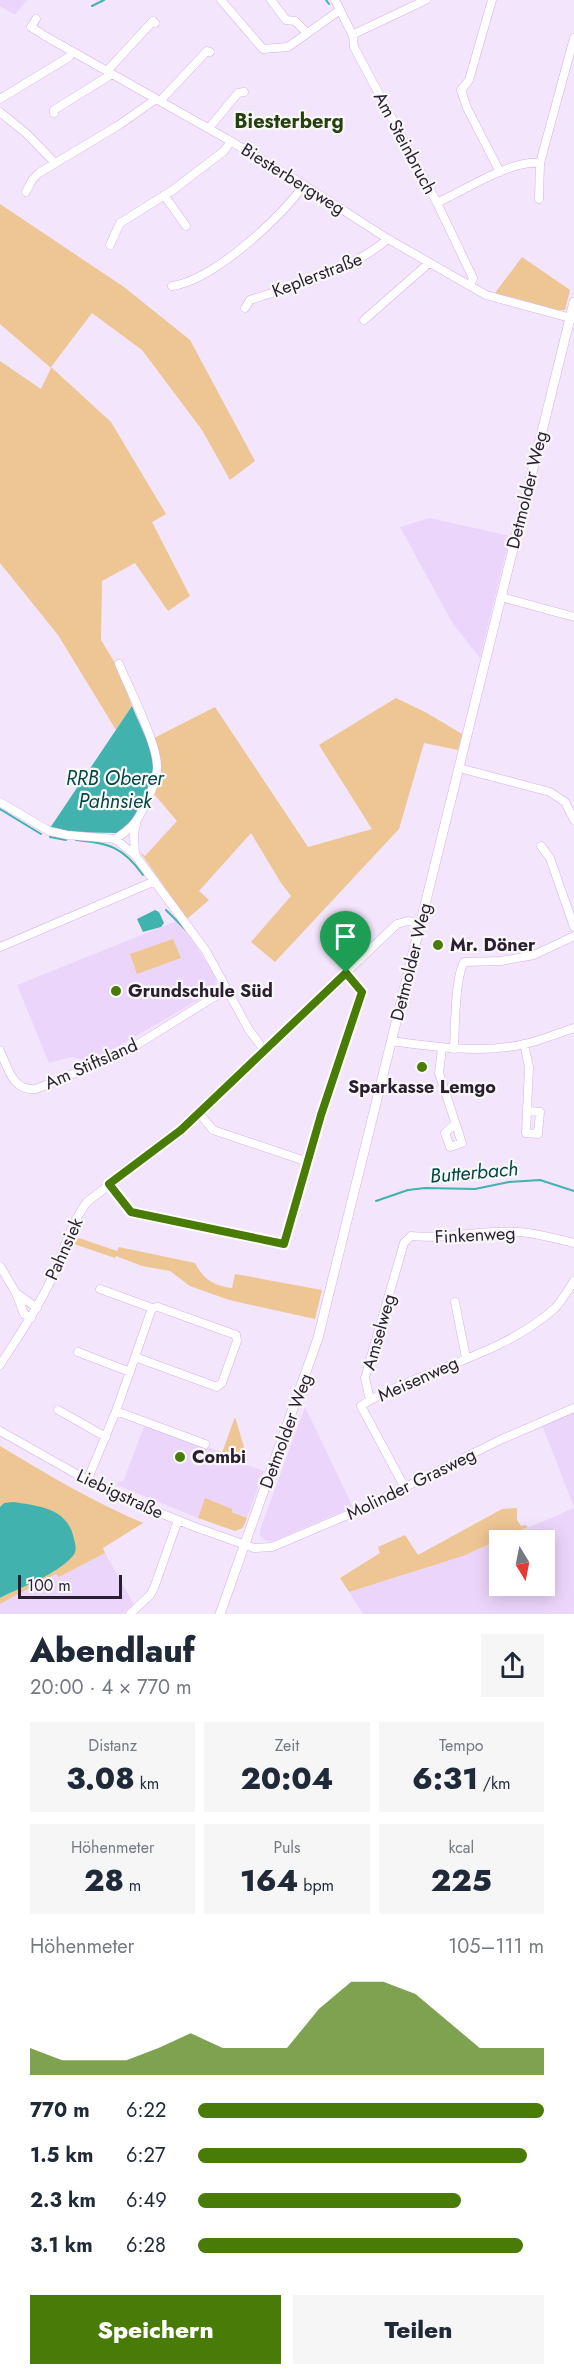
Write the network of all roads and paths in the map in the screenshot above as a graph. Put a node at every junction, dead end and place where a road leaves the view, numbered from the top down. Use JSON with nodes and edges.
{"nodes":[{"id":1,"x":221,"y":0,"type":"edge"},
{"id":2,"x":271,"y":0,"type":"edge"},
{"id":3,"x":335,"y":0,"type":"edge"},
{"id":4,"x":426,"y":0,"type":"edge"},
{"id":5,"x":492,"y":0,"type":"edge"},
{"id":6,"x":340,"y":10,"type":"junction"},
{"id":7,"x":36,"y":19,"type":"dead end"},
{"id":8,"x":155,"y":23,"type":"dead end"},
{"id":9,"x":307,"y":33,"type":"junction"},
{"id":10,"x":353,"y":36,"type":"junction"},
{"id":11,"x":574,"y":38,"type":"edge"},
{"id":12,"x":72,"y":52,"type":"junction"},
{"id":13,"x":210,"y":52,"type":"dead end"},
{"id":14,"x":110,"y":72,"type":"junction"},
{"id":15,"x":244,"y":92,"type":"dead end"},
{"id":16,"x":0,"y":99,"type":"edge"},
{"id":17,"x":158,"y":100,"type":"junction"},
{"id":18,"x":0,"y":112,"type":"edge"},
{"id":19,"x":54,"y":112,"type":"dead end"},
{"id":20,"x":209,"y":128,"type":"junction"},
{"id":21,"x":231,"y":141,"type":"junction"},
{"id":22,"x":55,"y":163,"type":"junction"},
{"id":23,"x":540,"y":163,"type":"junction"},
{"id":24,"x":500,"y":172,"type":"junction"},
{"id":25,"x":304,"y":185,"type":"junction"},
{"id":26,"x":26,"y":192,"type":"dead end"},
{"id":27,"x":164,"y":195,"type":"junction"},
{"id":28,"x":539,"y":199,"type":"dead end"},
{"id":29,"x":437,"y":203,"type":"junction"},
{"id":30,"x":186,"y":226,"type":"dead end"},
{"id":31,"x":388,"y":239,"type":"junction"},
{"id":32,"x":110,"y":245,"type":"dead end"},
{"id":33,"x":429,"y":263,"type":"junction"},
{"id":34,"x":172,"y":286,"type":"dead end"},
{"id":35,"x":470,"y":286,"type":"junction"},
{"id":36,"x":574,"y":302,"type":"edge"},
{"id":37,"x":245,"y":308,"type":"dead end"},
{"id":38,"x":572,"y":319,"type":"edge"},
{"id":39,"x":364,"y":320,"type":"dead end"},
{"id":40,"x":501,"y":597,"type":"junction"},
{"id":41,"x":574,"y":617,"type":"edge"},
{"id":42,"x":118,"y":664,"type":"dead end"},
{"id":43,"x":459,"y":768,"type":"junction"},
{"id":44,"x":0,"y":802,"type":"edge"},
{"id":45,"x":574,"y":820,"type":"edge"},
{"id":46,"x":136,"y":824,"type":"junction"},
{"id":47,"x":115,"y":838,"type":"junction"},
{"id":48,"x":541,"y":846,"type":"dead end"},
{"id":49,"x":135,"y":855,"type":"junction"},
{"id":50,"x":155,"y":881,"type":"junction"},
{"id":51,"x":420,"y":923,"type":"junction"},
{"id":52,"x":574,"y":927,"type":"edge"},
{"id":53,"x":574,"y":936,"type":"edge"},
{"id":54,"x":0,"y":947,"type":"edge"},
{"id":55,"x":346,"y":973,"type":"junction"},
{"id":56,"x":227,"y":989,"type":"junction"},
{"id":57,"x":574,"y":1028,"type":"edge"},
{"id":58,"x":392,"y":1041,"type":"junction"},
{"id":59,"x":524,"y":1044,"type":"junction"},
{"id":60,"x":442,"y":1048,"type":"junction"},
{"id":61,"x":454,"y":1049,"type":"junction"},
{"id":62,"x":0,"y":1051,"type":"edge"},
{"id":63,"x":265,"y":1051,"type":"junction"},
{"id":64,"x":528,"y":1111,"type":"dead end"},
{"id":65,"x":199,"y":1113,"type":"junction"},
{"id":66,"x":455,"y":1124,"type":"dead end"},
{"id":67,"x":308,"y":1162,"type":"junction"},
{"id":68,"x":109,"y":1184,"type":"junction"},
{"id":69,"x":411,"y":1236,"type":"joint"},
{"id":70,"x":574,"y":1243,"type":"edge"},
{"id":71,"x":0,"y":1266,"type":"edge"},
{"id":72,"x":574,"y":1281,"type":"edge"},
{"id":73,"x":100,"y":1289,"type":"dead end"},
{"id":74,"x":16,"y":1293,"type":"junction"},
{"id":75,"x":455,"y":1302,"type":"dead end"},
{"id":76,"x":37,"y":1308,"type":"junction"},
{"id":77,"x":153,"y":1308,"type":"junction"},
{"id":78,"x":32,"y":1318,"type":"junction"},
{"id":79,"x":78,"y":1352,"type":"dead end"},
{"id":80,"x":135,"y":1357,"type":"junction"},
{"id":81,"x":465,"y":1358,"type":"junction"},
{"id":82,"x":0,"y":1365,"type":"edge"},
{"id":83,"x":130,"y":1371,"type":"junction"},
{"id":84,"x":370,"y":1400,"type":"junction"},
{"id":85,"x":574,"y":1408,"type":"edge"},
{"id":86,"x":58,"y":1410,"type":"dead end"},
{"id":87,"x":116,"y":1411,"type":"junction"},
{"id":88,"x":0,"y":1431,"type":"edge"},
{"id":89,"x":106,"y":1437,"type":"junction"},
{"id":90,"x":205,"y":1444,"type":"dead end"},
{"id":91,"x":87,"y":1481,"type":"junction"},
{"id":92,"x":405,"y":1488,"type":"junction"},
{"id":93,"x":178,"y":1520,"type":"junction"},
{"id":94,"x":245,"y":1544,"type":"junction"},
{"id":95,"x":130,"y":1614,"type":"edge"},
{"id":96,"x":220,"y":1614,"type":"edge"}],
"edges":[{"from":1,"to":9,"type":"street"},
{"from":2,"to":9,"type":"street"},
{"from":3,"to":6,"type":"street","name":"Am Steinbruch"},
{"from":4,"to":10,"type":"street"},
{"from":5,"to":24,"type":"street"},
{"from":6,"to":9,"type":"street"},
{"from":6,"to":10,"type":"street","name":"Am Steinbruch"},
{"from":7,"to":12,"type":"street","name":"Biesterbergweg"},
{"from":8,"to":14,"type":"street"},
{"from":10,"to":29,"type":"street","name":"Am Steinbruch"},
{"from":11,"to":23,"type":"street"},
{"from":12,"to":14,"type":"street","name":"Biesterbergweg"},
{"from":12,"to":16,"type":"street"},
{"from":13,"to":17,"type":"street"},
{"from":14,"to":17,"type":"street","name":"Biesterbergweg"},
{"from":14,"to":19,"type":"street"},
{"from":15,"to":20,"type":"street"},
{"from":17,"to":20,"type":"street","name":"Biesterbergweg"},
{"from":17,"to":22,"type":"street"},
{"from":18,"to":22,"type":"street"},
{"from":20,"to":21,"type":"street","name":"Biesterbergweg"},
{"from":21,"to":25,"type":"street","name":"Biesterbergweg"},
{"from":21,"to":27,"type":"street"},
{"from":22,"to":26,"type":"street"},
{"from":23,"to":24,"type":"street"},
{"from":23,"to":28,"type":"street"},
{"from":24,"to":29,"type":"street"},
{"from":25,"to":31,"type":"street","name":"Biesterbergweg"},
{"from":25,"to":34,"type":"street"},
{"from":27,"to":30,"type":"street"},
{"from":27,"to":32,"type":"street"},
{"from":29,"to":35,"type":"street","name":"Am Steinbruch"},
{"from":31,"to":33,"type":"street","name":"Biesterbergweg"},
{"from":31,"to":37,"type":"street","name":"Keplerstraße"},
{"from":33,"to":35,"type":"street","name":"Biesterbergweg"},
{"from":33,"to":39,"type":"street"},
{"from":35,"to":38,"type":"street","name":"Biesterbergweg"},
{"from":36,"to":38,"type":"street","name":"Detmolder Weg"},
{"from":38,"to":40,"type":"street","name":"Detmolder Weg"},
{"from":40,"to":41,"type":"street"},
{"from":40,"to":43,"type":"street","name":"Detmolder Weg"},
{"from":42,"to":46,"type":"street"},
{"from":43,"to":45,"type":"street"},
{"from":43,"to":51,"type":"street","name":"Detmolder Weg"},
{"from":44,"to":47,"type":"street"},
{"from":46,"to":47,"type":"street"},
{"from":46,"to":49,"type":"street"},
{"from":47,"to":49,"type":"street"},
{"from":48,"to":52,"type":"street"},
{"from":49,"to":50,"type":"street"},
{"from":50,"to":54,"type":"street"},
{"from":50,"to":56,"type":"street"},
{"from":51,"to":55,"type":"street","name":"Pahnsiek"},
{"from":51,"to":58,"type":"street","name":"Detmolder Weg"},
{"from":53,"to":61,"type":"street"},
{"from":55,"to":63,"type":"street","name":"Pahnsiek"},
{"from":55,"to":67,"type":"street"},
{"from":56,"to":62,"type":"street","name":"Am Stiftsland"},
{"from":56,"to":63,"type":"street"},
{"from":57,"to":59,"type":"street"},
{"from":58,"to":60,"type":"street"},
{"from":58,"to":94,"type":"street","name":"Detmolder Weg"},
{"from":59,"to":61,"type":"street"},
{"from":59,"to":64,"type":"street"},
{"from":60,"to":61,"type":"street"},
{"from":60,"to":66,"type":"street"},
{"from":63,"to":65,"type":"street","name":"Pahnsiek"},
{"from":65,"to":67,"type":"street"},
{"from":65,"to":68,"type":"street","name":"Pahnsiek"},
{"from":67,"to":68,"type":"street"},
{"from":68,"to":76,"type":"street","name":"Pahnsiek"},
{"from":69,"to":70,"type":"street","name":"Finkenweg"},
{"from":69,"to":84,"type":"street","name":"Amselweg"},
{"from":71,"to":74,"type":"street"},
{"from":72,"to":81,"type":"street","name":"Meisenweg"},
{"from":73,"to":77,"type":"street"},
{"from":74,"to":76,"type":"street"},
{"from":74,"to":78,"type":"street"},
{"from":75,"to":81,"type":"street","name":"Meisenweg"},
{"from":76,"to":78,"type":"street","name":"Pahnsiek"},
{"from":77,"to":80,"type":"street"},
{"from":77,"to":80,"type":"street"},
{"from":78,"to":82,"type":"street","name":"Pahnsiek"},
{"from":79,"to":83,"type":"street"},
{"from":80,"to":83,"type":"street"},
{"from":81,"to":84,"type":"street","name":"Meisenweg"},
{"from":83,"to":87,"type":"street"},
{"from":84,"to":92,"type":"street","name":"Amselweg"},
{"from":85,"to":92,"type":"street","name":"Molinder Grasweg"},
{"from":86,"to":89,"type":"street"},
{"from":87,"to":89,"type":"street"},
{"from":87,"to":90,"type":"street"},
{"from":88,"to":91,"type":"street","name":"Liebigstraße"},
{"from":89,"to":91,"type":"street"},
{"from":91,"to":93,"type":"street","name":"Liebigstraße"},
{"from":92,"to":94,"type":"street","name":"Molinder Grasweg"},
{"from":93,"to":94,"type":"street","name":"Liebigstraße"},
{"from":93,"to":95,"type":"street"},
{"from":94,"to":96,"type":"street","name":"Detmolder Weg"}]}
